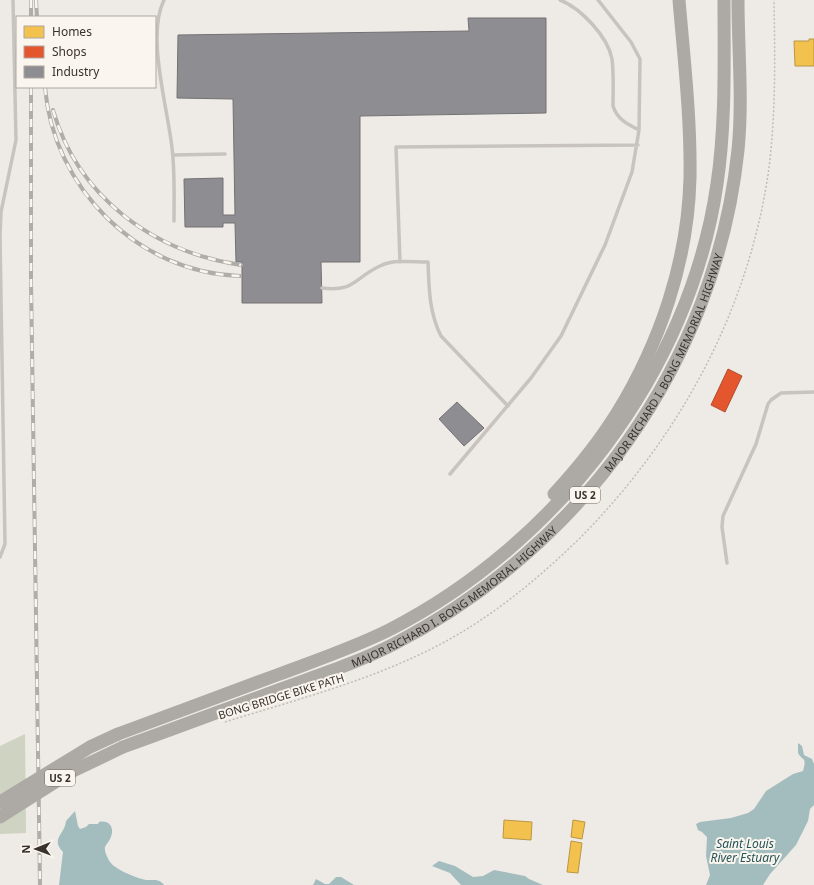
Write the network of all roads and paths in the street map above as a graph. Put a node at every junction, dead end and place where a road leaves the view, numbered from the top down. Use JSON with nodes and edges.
{"nodes":[{"id":1,"x":14,"y":0,"type":"edge"},
{"id":2,"x":164,"y":0,"type":"edge"},
{"id":3,"x":560,"y":0,"type":"edge"},
{"id":4,"x":598,"y":0,"type":"edge"},
{"id":5,"x":679,"y":0,"type":"edge"},
{"id":6,"x":724,"y":0,"type":"edge"},
{"id":7,"x":738,"y":0,"type":"edge"},
{"id":8,"x":774,"y":0,"type":"edge"},
{"id":9,"x":639,"y":130,"type":"junction"},
{"id":10,"x":638,"y":145,"type":"junction"},
{"id":11,"x":225,"y":154,"type":"dead end"},
{"id":12,"x":173,"y":155,"type":"junction"},
{"id":13,"x":174,"y":221,"type":"dead end"},
{"id":14,"x":400,"y":262,"type":"junction"},
{"id":15,"x":322,"y":288,"type":"dead end"},
{"id":16,"x":814,"y":392,"type":"edge"},
{"id":17,"x":508,"y":406,"type":"junction"},
{"id":18,"x":450,"y":474,"type":"dead end"},
{"id":19,"x":0,"y":557,"type":"edge"},
{"id":20,"x":498,"y":557,"type":"junction"},
{"id":21,"x":728,"y":562,"type":"dead end"},
{"id":22,"x":219,"y":723,"type":"dead end"},
{"id":23,"x":0,"y":802,"type":"edge"},
{"id":24,"x":0,"y":817,"type":"edge"}],
"edges":[{"from":1,"to":19,"type":"lane"},
{"from":2,"to":12,"type":"lane"},
{"from":3,"to":9,"type":"lane"},
{"from":4,"to":9,"type":"lane"},
{"from":5,"to":20,"type":"highway"},
{"from":6,"to":20,"type":"highway","name":"MAJOR RICHARD I. BONG MEMORIAL HIGHWAY","number":"US 2"},
{"from":7,"to":24,"type":"highway","name":"MAJOR RICHARD I. BONG MEMORIAL HIGHWAY","number":"US 2","bridge":true},
{"from":8,"to":22,"type":"path","name":"BONG BRIDGE BIKE PATH"},
{"from":9,"to":10,"type":"lane"},
{"from":10,"to":14,"type":"lane"},
{"from":10,"to":17,"type":"lane"},
{"from":11,"to":12,"type":"lane"},
{"from":12,"to":13,"type":"lane"},
{"from":14,"to":15,"type":"lane"},
{"from":14,"to":17,"type":"lane"},
{"from":16,"to":21,"type":"lane"},
{"from":17,"to":18,"type":"lane"},
{"from":20,"to":23,"type":"highway","name":"MAJOR RICHARD I. BONG MEMORIAL HIGHWAY","number":"US 2","bridge":true}]}
